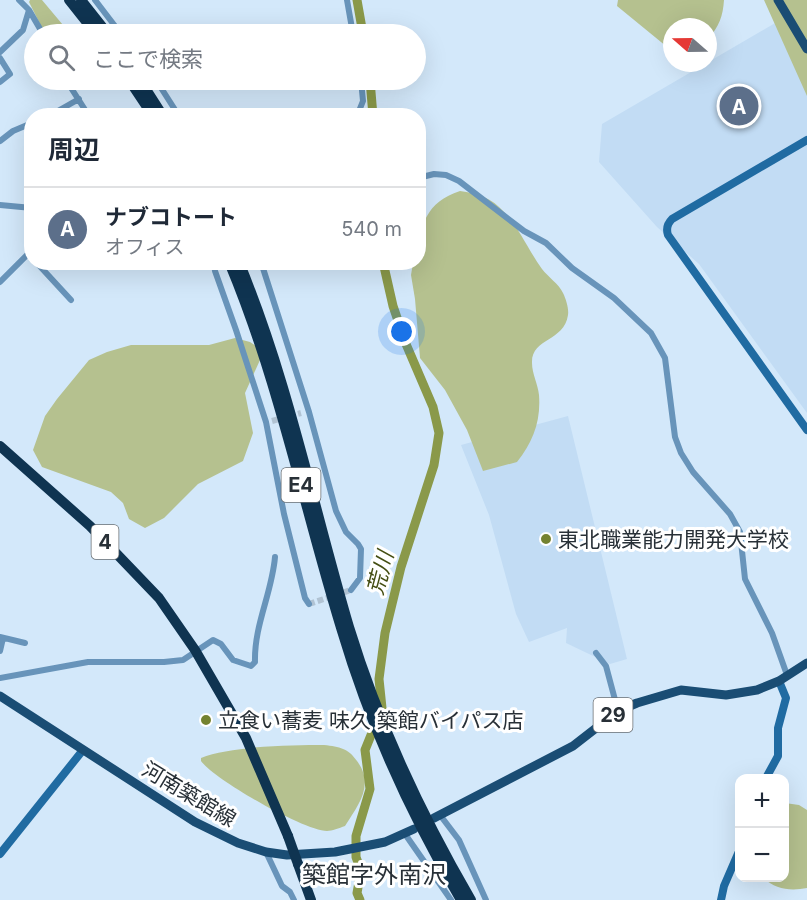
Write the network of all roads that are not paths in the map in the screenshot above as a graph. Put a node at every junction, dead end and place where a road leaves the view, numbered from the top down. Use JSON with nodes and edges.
{"nodes":[{"id":1,"x":19,"y":0,"type":"edge"},
{"id":2,"x":69,"y":0,"type":"edge"},
{"id":3,"x":81,"y":0,"type":"edge"},
{"id":4,"x":95,"y":0,"type":"edge"},
{"id":5,"x":347,"y":0,"type":"edge"},
{"id":6,"x":778,"y":0,"type":"edge"},
{"id":7,"x":29,"y":10,"type":"junction"},
{"id":8,"x":25,"y":24,"type":"edge"},
{"id":9,"x":37,"y":24,"type":"edge"},
{"id":10,"x":88,"y":24,"type":"edge"},
{"id":11,"x":100,"y":24,"type":"edge"},
{"id":12,"x":113,"y":24,"type":"edge"},
{"id":13,"x":351,"y":24,"type":"edge"},
{"id":14,"x":24,"y":27,"type":"edge"},
{"id":15,"x":807,"y":49,"type":"edge"},
{"id":16,"x":0,"y":52,"type":"edge"},
{"id":17,"x":0,"y":58,"type":"edge"},
{"id":18,"x":0,"y":82,"type":"edge"},
{"id":19,"x":73,"y":90,"type":"edge"},
{"id":20,"x":136,"y":90,"type":"edge"},
{"id":21,"x":146,"y":90,"type":"edge"},
{"id":22,"x":162,"y":90,"type":"edge"},
{"id":23,"x":362,"y":90,"type":"edge"},
{"id":24,"x":79,"y":99,"type":"junction"},
{"id":25,"x":63,"y":108,"type":"edge"},
{"id":26,"x":84,"y":108,"type":"edge"},
{"id":27,"x":148,"y":108,"type":"edge"},
{"id":28,"x":158,"y":108,"type":"edge"},
{"id":29,"x":174,"y":108,"type":"edge"},
{"id":30,"x":360,"y":108,"type":"edge"},
{"id":31,"x":24,"y":126,"type":"edge"},
{"id":32,"x":807,"y":140,"type":"edge"},
{"id":33,"x":0,"y":141,"type":"edge"},
{"id":34,"x":426,"y":176,"type":"edge"},
{"id":35,"x":0,"y":205,"type":"edge"},
{"id":36,"x":24,"y":207,"type":"edge"},
{"id":37,"x":24,"y":260,"type":"edge"},
{"id":38,"x":43,"y":270,"type":"edge"},
{"id":39,"x":215,"y":270,"type":"edge"},
{"id":40,"x":232,"y":270,"type":"edge"},
{"id":41,"x":242,"y":270,"type":"edge"},
{"id":42,"x":264,"y":270,"type":"edge"},
{"id":43,"x":0,"y":282,"type":"edge"},
{"id":44,"x":71,"y":300,"type":"dead end"},
{"id":45,"x":309,"y":412,"type":"junction"},
{"id":46,"x":301,"y":413,"type":"tunnel mouth"},
{"id":47,"x":807,"y":430,"type":"edge"},
{"id":48,"x":0,"y":446,"type":"edge"},
{"id":49,"x":275,"y":557,"type":"dead end"},
{"id":50,"x":351,"y":590,"type":"dead end"},
{"id":51,"x":309,"y":604,"type":"dead end"},
{"id":52,"x":2,"y":638,"type":"edge"},
{"id":53,"x":25,"y":643,"type":"dead end"},
{"id":54,"x":195,"y":650,"type":"junction"},
{"id":55,"x":0,"y":651,"type":"edge"},
{"id":56,"x":596,"y":653,"type":"dead end"},
{"id":57,"x":807,"y":663,"type":"edge"},
{"id":58,"x":0,"y":678,"type":"edge"},
{"id":59,"x":783,"y":678,"type":"junction"},
{"id":60,"x":0,"y":696,"type":"edge"},
{"id":61,"x":618,"y":711,"type":"junction"},
{"id":62,"x":386,"y":742,"type":"junction"},
{"id":63,"x":83,"y":750,"type":"junction"},
{"id":64,"x":768,"y":774,"type":"edge"},
{"id":65,"x":437,"y":817,"type":"joint"},
{"id":66,"x":409,"y":831,"type":"joint"},
{"id":67,"x":266,"y":852,"type":"junction"},
{"id":68,"x":0,"y":854,"type":"edge"},
{"id":69,"x":735,"y":861,"type":"edge"},
{"id":70,"x":294,"y":900,"type":"edge"},
{"id":71,"x":311,"y":900,"type":"edge"},
{"id":72,"x":451,"y":900,"type":"edge"},
{"id":73,"x":461,"y":900,"type":"edge"},
{"id":74,"x":471,"y":900,"type":"edge"},
{"id":75,"x":486,"y":900,"type":"edge"},
{"id":76,"x":721,"y":900,"type":"edge"}],
"edges":[{"from":1,"to":7,"type":"street"},
{"from":2,"to":10,"type":"highway"},
{"from":3,"to":11,"type":"highway"},
{"from":4,"to":12,"type":"street"},
{"from":5,"to":13,"type":"street"},
{"from":6,"to":15,"type":"main road"},
{"from":7,"to":8,"type":"street"},
{"from":7,"to":9,"type":"street"},
{"from":14,"to":16,"type":"street"},
{"from":17,"to":18,"type":"street"},
{"from":19,"to":24,"type":"street"},
{"from":20,"to":27,"type":"highway"},
{"from":21,"to":28,"type":"highway"},
{"from":22,"to":29,"type":"street"},
{"from":23,"to":30,"type":"street"},
{"from":24,"to":25,"type":"street"},
{"from":24,"to":26,"type":"street"},
{"from":31,"to":33,"type":"street"},
{"from":32,"to":47,"type":"street"},
{"from":34,"to":59,"type":"street"},
{"from":35,"to":36,"type":"street"},
{"from":37,"to":43,"type":"street"},
{"from":38,"to":44,"type":"street"},
{"from":39,"to":51,"type":"street"},
{"from":40,"to":62,"type":"highway","number":"E4"},
{"from":41,"to":62,"type":"highway","number":"E4"},
{"from":42,"to":45,"type":"street"},
{"from":45,"to":46,"type":"street"},
{"from":45,"to":50,"type":"street"},
{"from":48,"to":54,"type":"highway","number":"4"},
{"from":49,"to":54,"type":"street"},
{"from":52,"to":53,"type":"street"},
{"from":52,"to":55,"type":"street"},
{"from":54,"to":58,"type":"street"},
{"from":54,"to":71,"type":"highway","number":"4","bridge":true},
{"from":56,"to":61,"type":"street"},
{"from":57,"to":59,"type":"main road","number":"29"},
{"from":59,"to":61,"type":"main road","number":"29"},
{"from":59,"to":64,"type":"street"},
{"from":60,"to":63,"type":"main road","name":"河南築館線"},
{"from":61,"to":65,"type":"main road","number":"29"},
{"from":62,"to":73,"type":"highway","number":"E4"},
{"from":62,"to":74,"type":"highway","number":"E4"},
{"from":63,"to":67,"type":"main road","name":"河南築館線"},
{"from":63,"to":68,"type":"street"},
{"from":65,"to":75,"type":"street"},
{"from":66,"to":67,"type":"main road","name":"河南築館線"},
{"from":66,"to":72,"type":"street"},
{"from":67,"to":70,"type":"street"},
{"from":69,"to":76,"type":"street"}]}
